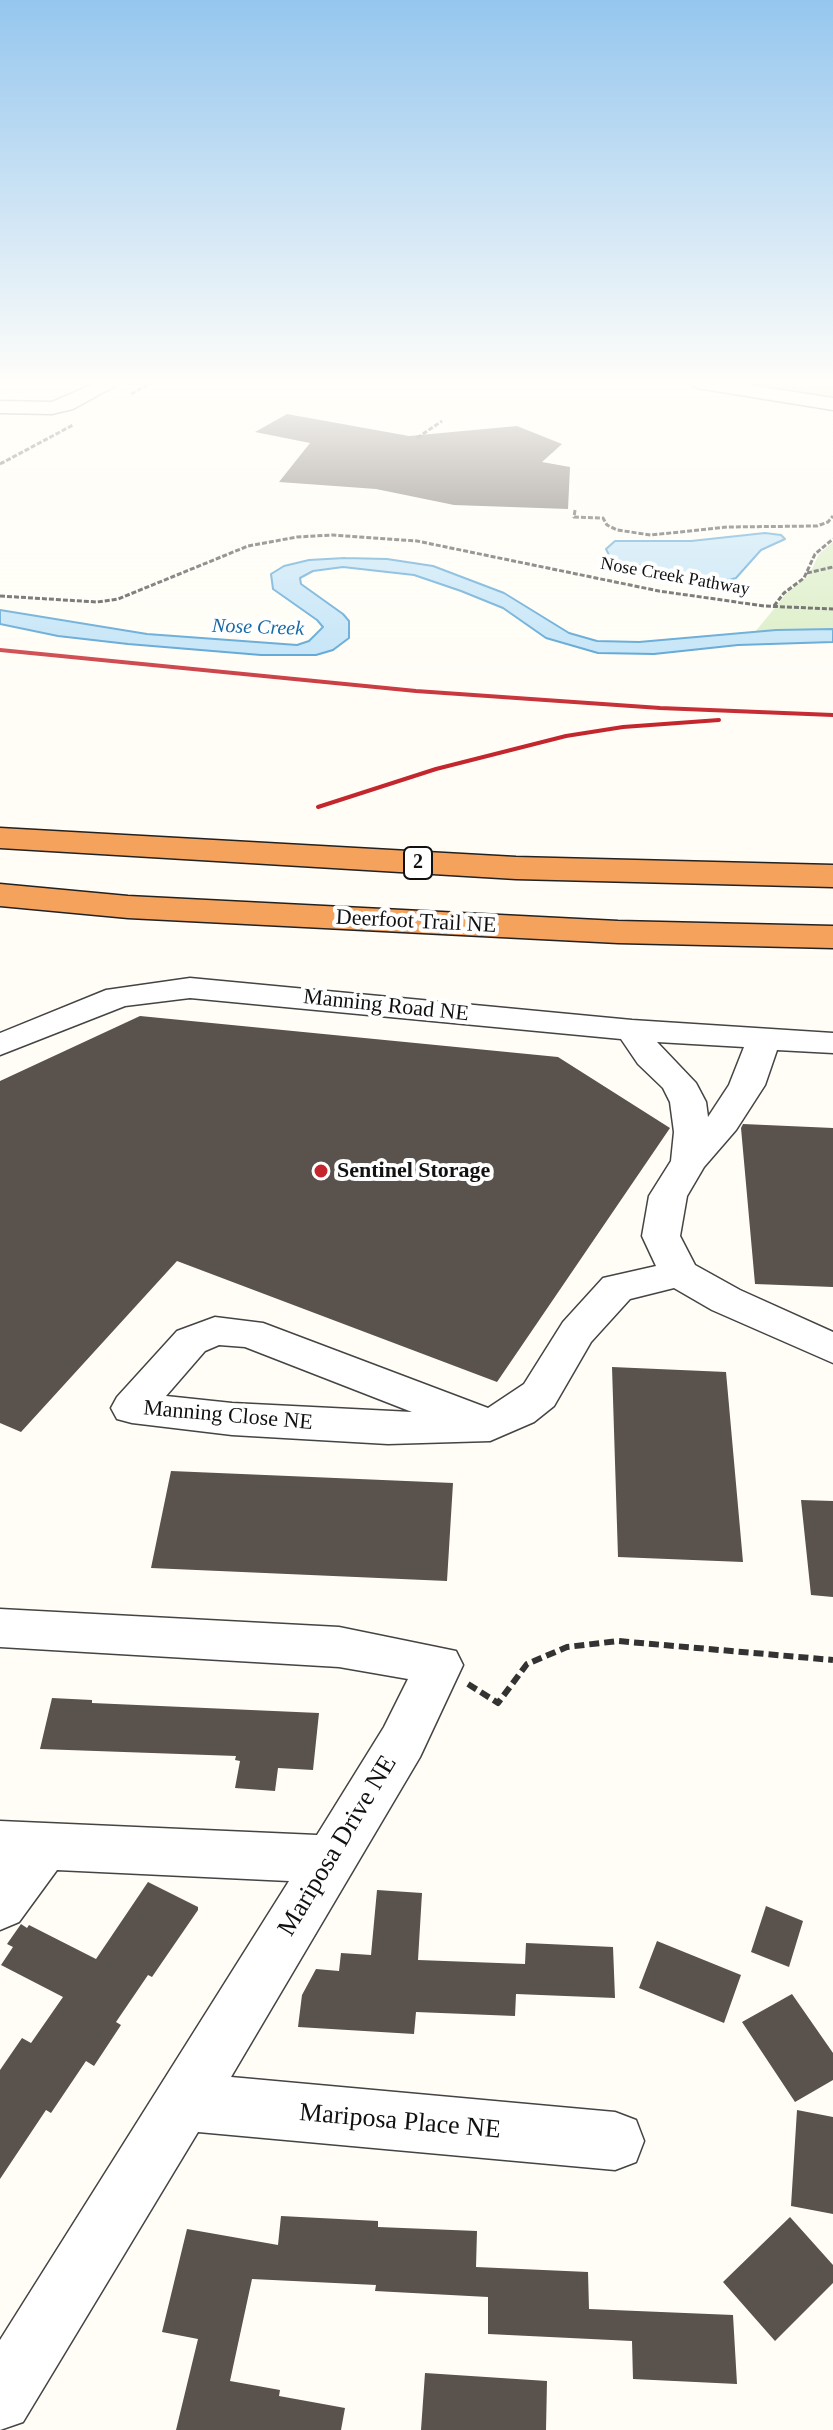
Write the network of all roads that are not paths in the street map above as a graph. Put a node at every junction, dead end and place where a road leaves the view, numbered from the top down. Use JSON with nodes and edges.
{"nodes":[{"id":1,"x":1,"y":838,"type":"edge"},
{"id":2,"x":833,"y":876,"type":"edge"},
{"id":3,"x":0,"y":895,"type":"edge"},
{"id":4,"x":833,"y":937,"type":"edge"},
{"id":5,"x":632,"y":1030,"type":"junction"},
{"id":6,"x":765,"y":1037,"type":"junction"},
{"id":7,"x":833,"y":1043,"type":"edge"},
{"id":8,"x":0,"y":1045,"type":"edge"},
{"id":9,"x":689,"y":1161,"type":"junction"},
{"id":10,"x":679,"y":1274,"type":"junction"},
{"id":11,"x":833,"y":1349,"type":"edge"},
{"id":12,"x":490,"y":1425,"type":"junction"},
{"id":13,"x":0,"y":1628,"type":"edge"},
{"id":14,"x":22,"y":1846,"type":"edge"},
{"id":15,"x":328,"y":1859,"type":"junction"},
{"id":16,"x":0,"y":1905,"type":"edge"},
{"id":17,"x":184,"y":2102,"type":"junction"},
{"id":18,"x":615,"y":2141,"type":"dead end"},
{"id":19,"x":0,"y":2399,"type":"edge"}],
"edges":[{"from":1,"to":2,"type":"highway","number":"2"},
{"from":3,"to":4,"type":"highway","name":"Deerfoot Trail NE"},
{"from":5,"to":6,"type":"street","name":"Manning Road NE"},
{"from":5,"to":8,"type":"street","name":"Manning Road NE"},
{"from":5,"to":9,"type":"street"},
{"from":6,"to":7,"type":"street","name":"Manning Road NE"},
{"from":6,"to":9,"type":"street"},
{"from":9,"to":10,"type":"street"},
{"from":10,"to":11,"type":"street"},
{"from":10,"to":12,"type":"street","name":"Manning Close NE"},
{"from":12,"to":12,"type":"street","name":"Manning Close NE"},
{"from":13,"to":15,"type":"street","name":"Mariposa Drive NE"},
{"from":14,"to":15,"type":"street"},
{"from":14,"to":16,"type":"street"},
{"from":15,"to":17,"type":"street","name":"Mariposa Drive NE"},
{"from":17,"to":18,"type":"street","name":"Mariposa Place NE"},
{"from":17,"to":19,"type":"street","name":"Mariposa Drive NE"}]}
